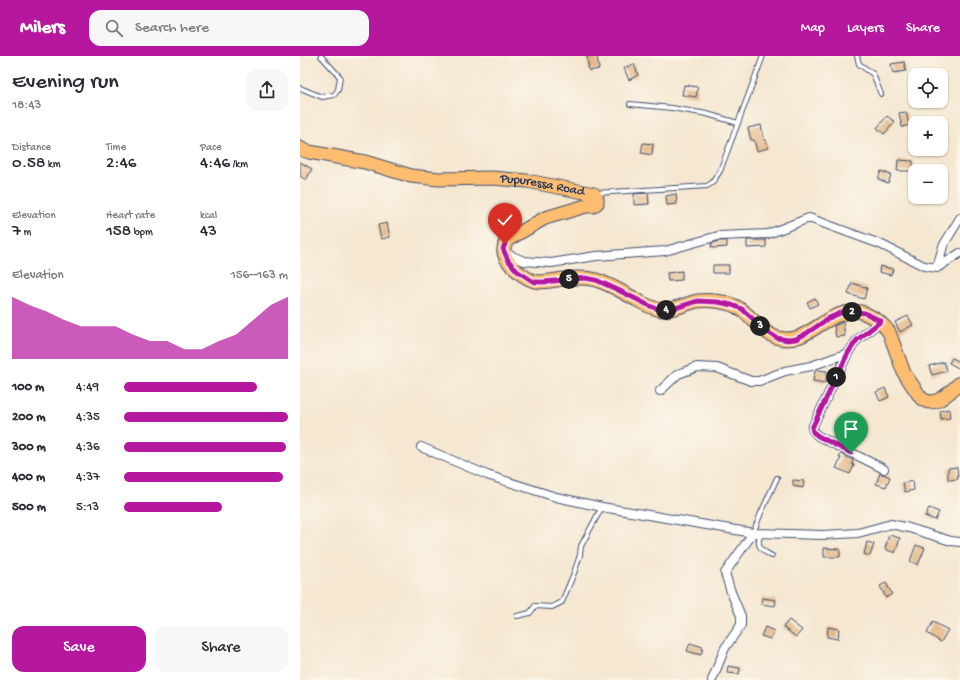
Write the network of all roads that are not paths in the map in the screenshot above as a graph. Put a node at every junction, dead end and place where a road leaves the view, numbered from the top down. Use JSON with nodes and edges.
{"nodes":[{"id":1,"x":321,"y":56,"type":"edge"},
{"id":2,"x":763,"y":56,"type":"edge"},
{"id":3,"x":857,"y":56,"type":"edge"},
{"id":4,"x":300,"y":88,"type":"edge"},
{"id":5,"x":881,"y":94,"type":"dead end"},
{"id":6,"x":630,"y":104,"type":"dead end"},
{"id":7,"x":738,"y":123,"type":"junction"},
{"id":8,"x":300,"y":148,"type":"edge"},
{"id":9,"x":594,"y":194,"type":"junction"},
{"id":10,"x":960,"y":218,"type":"edge"},
{"id":11,"x":503,"y":249,"type":"junction"},
{"id":12,"x":960,"y":253,"type":"edge"},
{"id":13,"x":936,"y":268,"type":"junction"},
{"id":14,"x":881,"y":321,"type":"junction"},
{"id":15,"x":848,"y":353,"type":"junction"},
{"id":16,"x":960,"y":383,"type":"edge"},
{"id":17,"x":660,"y":391,"type":"dead end"},
{"id":18,"x":421,"y":447,"type":"dead end"},
{"id":19,"x":884,"y":469,"type":"dead end"},
{"id":20,"x":777,"y":478,"type":"dead end"},
{"id":21,"x":602,"y":507,"type":"junction"},
{"id":22,"x":757,"y":533,"type":"junction"},
{"id":23,"x":960,"y":542,"type":"edge"},
{"id":24,"x":772,"y":556,"type":"dead end"},
{"id":25,"x":517,"y":616,"type":"dead end"},
{"id":26,"x":712,"y":680,"type":"edge"}],
"edges":[{"from":1,"to":4,"type":"lane"},
{"from":2,"to":7,"type":"lane"},
{"from":3,"to":5,"type":"lane"},
{"from":6,"to":7,"type":"lane"},
{"from":7,"to":9,"type":"lane"},
{"from":8,"to":9,"type":"main road","name":"Pupuressa Road"},
{"from":9,"to":11,"type":"main road","name":"Pupuressa Road"},
{"from":10,"to":13,"type":"street"},
{"from":11,"to":13,"type":"street"},
{"from":11,"to":14,"type":"main road"},
{"from":12,"to":13,"type":"street"},
{"from":14,"to":15,"type":"street"},
{"from":14,"to":16,"type":"main road"},
{"from":15,"to":17,"type":"street"},
{"from":15,"to":19,"type":"street"},
{"from":18,"to":21,"type":"street"},
{"from":20,"to":22,"type":"lane"},
{"from":21,"to":22,"type":"street"},
{"from":21,"to":25,"type":"lane"},
{"from":22,"to":23,"type":"street"},
{"from":22,"to":24,"type":"lane"},
{"from":22,"to":26,"type":"street"}]}
